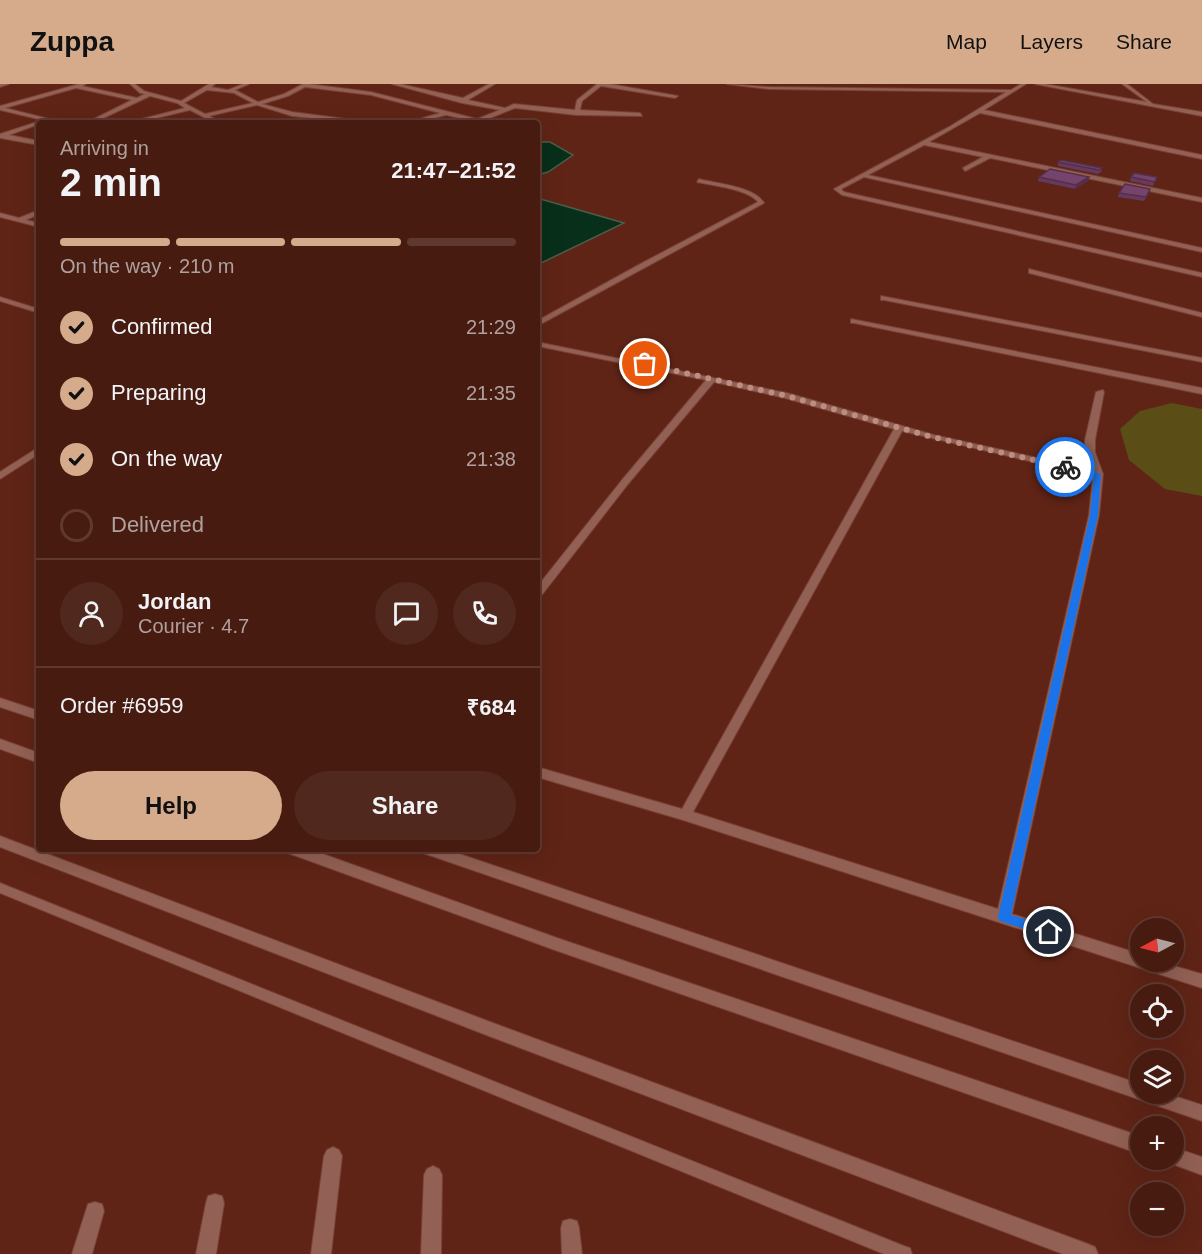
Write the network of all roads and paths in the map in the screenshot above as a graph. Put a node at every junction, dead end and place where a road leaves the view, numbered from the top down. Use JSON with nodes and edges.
{"nodes":[{"id":1,"x":7,"y":84,"type":"edge"},
{"id":2,"x":84,"y":84,"type":"edge"},
{"id":3,"x":132,"y":84,"type":"edge"},
{"id":4,"x":213,"y":84,"type":"edge"},
{"id":5,"x":247,"y":84,"type":"edge"},
{"id":6,"x":394,"y":84,"type":"edge"},
{"id":7,"x":427,"y":84,"type":"edge"},
{"id":8,"x":493,"y":84,"type":"edge"},
{"id":9,"x":600,"y":84,"type":"edge"},
{"id":10,"x":729,"y":84,"type":"edge"},
{"id":11,"x":1024,"y":84,"type":"edge"},
{"id":12,"x":1037,"y":84,"type":"edge"},
{"id":13,"x":1124,"y":84,"type":"edge"},
{"id":14,"x":306,"y":85,"type":"edge"},
{"id":15,"x":408,"y":85,"type":"edge"},
{"id":16,"x":0,"y":86,"type":"edge"},
{"id":17,"x":75,"y":86,"type":"junction"},
{"id":18,"x":205,"y":88,"type":"junction"},
{"id":19,"x":421,"y":88,"type":"junction"},
{"id":20,"x":229,"y":91,"type":"junction"},
{"id":21,"x":1011,"y":91,"type":"junction"},
{"id":22,"x":150,"y":94,"type":"junction"},
{"id":23,"x":675,"y":96,"type":"dead end"},
{"id":24,"x":137,"y":100,"type":"junction"},
{"id":25,"x":462,"y":101,"type":"junction"},
{"id":26,"x":180,"y":102,"type":"junction"},
{"id":27,"x":256,"y":104,"type":"junction"},
{"id":28,"x":1155,"y":105,"type":"junction"},
{"id":29,"x":191,"y":108,"type":"junction"},
{"id":30,"x":0,"y":109,"type":"edge"},
{"id":31,"x":503,"y":109,"type":"junction"},
{"id":32,"x":979,"y":111,"type":"junction"},
{"id":33,"x":447,"y":112,"type":"junction"},
{"id":34,"x":576,"y":113,"type":"junction"},
{"id":35,"x":1202,"y":114,"type":"edge"},
{"id":36,"x":207,"y":115,"type":"junction"},
{"id":37,"x":640,"y":115,"type":"dead end"},
{"id":38,"x":308,"y":117,"type":"junction"},
{"id":39,"x":49,"y":120,"type":"edge"},
{"id":40,"x":95,"y":120,"type":"edge"},
{"id":41,"x":141,"y":120,"type":"edge"},
{"id":42,"x":214,"y":120,"type":"edge"},
{"id":43,"x":298,"y":120,"type":"edge"},
{"id":44,"x":341,"y":120,"type":"edge"},
{"id":45,"x":419,"y":120,"type":"edge"},
{"id":46,"x":469,"y":120,"type":"edge"},
{"id":47,"x":479,"y":120,"type":"edge"},
{"id":48,"x":36,"y":124,"type":"edge"},
{"id":49,"x":0,"y":127,"type":"edge"},
{"id":50,"x":16,"y":130,"type":"junction"},
{"id":51,"x":1,"y":135,"type":"edge"},
{"id":52,"x":36,"y":142,"type":"edge"},
{"id":53,"x":925,"y":142,"type":"junction"},
{"id":54,"x":989,"y":156,"type":"junction"},
{"id":55,"x":1202,"y":157,"type":"edge"},
{"id":56,"x":965,"y":169,"type":"dead end"},
{"id":57,"x":862,"y":174,"type":"junction"},
{"id":58,"x":699,"y":181,"type":"dead end"},
{"id":59,"x":1202,"y":200,"type":"edge"},
{"id":60,"x":36,"y":213,"type":"edge"},
{"id":61,"x":0,"y":215,"type":"edge"},
{"id":62,"x":21,"y":220,"type":"junction"},
{"id":63,"x":36,"y":224,"type":"edge"},
{"id":64,"x":1202,"y":250,"type":"edge"},
{"id":65,"x":1032,"y":271,"type":"dead end"},
{"id":66,"x":1202,"y":275,"type":"edge"},
{"id":67,"x":884,"y":298,"type":"dead end"},
{"id":68,"x":0,"y":299,"type":"edge"},
{"id":69,"x":36,"y":310,"type":"edge"},
{"id":70,"x":1202,"y":315,"type":"edge"},
{"id":71,"x":854,"y":321,"type":"dead end"},
{"id":72,"x":540,"y":322,"type":"edge"},
{"id":73,"x":540,"y":345,"type":"edge"},
{"id":74,"x":1202,"y":360,"type":"edge"},
{"id":75,"x":712,"y":379,"type":"junction"},
{"id":76,"x":1202,"y":391,"type":"edge"},
{"id":77,"x":1100,"y":392,"type":"dead end"},
{"id":78,"x":899,"y":429,"type":"junction"},
{"id":79,"x":36,"y":452,"type":"edge"},
{"id":80,"x":1098,"y":474,"type":"junction"},
{"id":81,"x":0,"y":476,"type":"edge"},
{"id":82,"x":540,"y":590,"type":"edge"},
{"id":83,"x":0,"y":702,"type":"edge"},
{"id":84,"x":36,"y":715,"type":"edge"},
{"id":85,"x":0,"y":744,"type":"edge"},
{"id":86,"x":36,"y":757,"type":"edge"},
{"id":87,"x":540,"y":773,"type":"edge"},
{"id":88,"x":685,"y":814,"type":"junction"},
{"id":89,"x":0,"y":841,"type":"edge"},
{"id":90,"x":301,"y":852,"type":"edge"},
{"id":91,"x":437,"y":852,"type":"edge"},
{"id":92,"x":0,"y":888,"type":"edge"},
{"id":93,"x":1004,"y":917,"type":"junction"},
{"id":94,"x":1130,"y":958,"type":"edge"},
{"id":95,"x":1174,"y":972,"type":"edge"},
{"id":96,"x":1202,"y":981,"type":"edge"},
{"id":97,"x":1130,"y":1089,"type":"edge"},
{"id":98,"x":1175,"y":1104,"type":"edge"},
{"id":99,"x":1202,"y":1113,"type":"edge"},
{"id":100,"x":1130,"y":1142,"type":"edge"},
{"id":101,"x":333,"y":1156,"type":"dead end"},
{"id":102,"x":1184,"y":1160,"type":"edge"},
{"id":103,"x":1202,"y":1166,"type":"edge"},
{"id":104,"x":433,"y":1175,"type":"dead end"},
{"id":105,"x":215,"y":1203,"type":"dead end"},
{"id":106,"x":95,"y":1211,"type":"dead end"},
{"id":107,"x":570,"y":1228,"type":"dead end"},
{"id":108,"x":82,"y":1254,"type":"edge"},
{"id":109,"x":206,"y":1254,"type":"edge"},
{"id":110,"x":321,"y":1254,"type":"edge"},
{"id":111,"x":431,"y":1254,"type":"edge"},
{"id":112,"x":572,"y":1254,"type":"edge"},
{"id":113,"x":904,"y":1254,"type":"edge"},
{"id":114,"x":1088,"y":1254,"type":"edge"}],
"edges":[{"from":1,"to":16,"type":"street"},
{"from":2,"to":17,"type":"street"},
{"from":3,"to":22,"type":"street"},
{"from":4,"to":18,"type":"street"},
{"from":5,"to":20,"type":"street"},
{"from":6,"to":15,"type":"street"},
{"from":7,"to":19,"type":"street"},
{"from":8,"to":25,"type":"street"},
{"from":9,"to":23,"type":"street"},
{"from":9,"to":34,"type":"street"},
{"from":10,"to":21,"type":"street"},
{"from":11,"to":21,"type":"street"},
{"from":12,"to":28,"type":"street"},
{"from":13,"to":28,"type":"street"},
{"from":14,"to":27,"type":"street"},
{"from":14,"to":33,"type":"street"},
{"from":15,"to":19,"type":"street"},
{"from":17,"to":24,"type":"street"},
{"from":17,"to":30,"type":"street"},
{"from":18,"to":20,"type":"street"},
{"from":18,"to":26,"type":"street"},
{"from":19,"to":25,"type":"street"},
{"from":20,"to":27,"type":"street"},
{"from":21,"to":32,"type":"street"},
{"from":22,"to":24,"type":"street"},
{"from":22,"to":26,"type":"street"},
{"from":24,"to":40,"type":"street"},
{"from":25,"to":31,"type":"street"},
{"from":26,"to":29,"type":"street"},
{"from":27,"to":36,"type":"street"},
{"from":27,"to":38,"type":"street"},
{"from":28,"to":35,"type":"street"},
{"from":29,"to":36,"type":"street"},
{"from":29,"to":41,"type":"street"},
{"from":30,"to":39,"type":"street"},
{"from":31,"to":34,"type":"street"},
{"from":31,"to":47,"type":"street"},
{"from":32,"to":53,"type":"street"},
{"from":32,"to":55,"type":"street"},
{"from":33,"to":45,"type":"street"},
{"from":33,"to":46,"type":"street"},
{"from":34,"to":37,"type":"street"},
{"from":36,"to":42,"type":"street"},
{"from":38,"to":43,"type":"street"},
{"from":38,"to":44,"type":"street"},
{"from":48,"to":50,"type":"street"},
{"from":49,"to":50,"type":"street"},
{"from":50,"to":51,"type":"street"},
{"from":51,"to":52,"type":"street"},
{"from":53,"to":54,"type":"street"},
{"from":53,"to":57,"type":"street"},
{"from":54,"to":56,"type":"street"},
{"from":54,"to":59,"type":"street"},
{"from":57,"to":64,"type":"street"},
{"from":57,"to":66,"type":"street"},
{"from":58,"to":72,"type":"lane"},
{"from":60,"to":62,"type":"street"},
{"from":61,"to":62,"type":"street"},
{"from":62,"to":63,"type":"street"},
{"from":65,"to":70,"type":"street"},
{"from":67,"to":74,"type":"street"},
{"from":68,"to":69,"type":"street"},
{"from":71,"to":76,"type":"street"},
{"from":73,"to":75,"type":"street"},
{"from":75,"to":78,"type":"street"},
{"from":75,"to":82,"type":"street"},
{"from":77,"to":80,"type":"street"},
{"from":78,"to":80,"type":"street"},
{"from":78,"to":88,"type":"street"},
{"from":79,"to":81,"type":"street"},
{"from":80,"to":93,"type":"street"},
{"from":83,"to":84,"type":"street"},
{"from":85,"to":86,"type":"street"},
{"from":87,"to":88,"type":"street"},
{"from":88,"to":93,"type":"street"},
{"from":89,"to":114,"type":"street"},
{"from":90,"to":100,"type":"street"},
{"from":91,"to":97,"type":"street"},
{"from":92,"to":113,"type":"lane"},
{"from":93,"to":94,"type":"street"},
{"from":95,"to":96,"type":"street"},
{"from":98,"to":99,"type":"street"},
{"from":101,"to":110,"type":"street"},
{"from":102,"to":103,"type":"street"},
{"from":104,"to":111,"type":"street"},
{"from":105,"to":109,"type":"street"},
{"from":106,"to":108,"type":"street"},
{"from":107,"to":112,"type":"street"}]}
